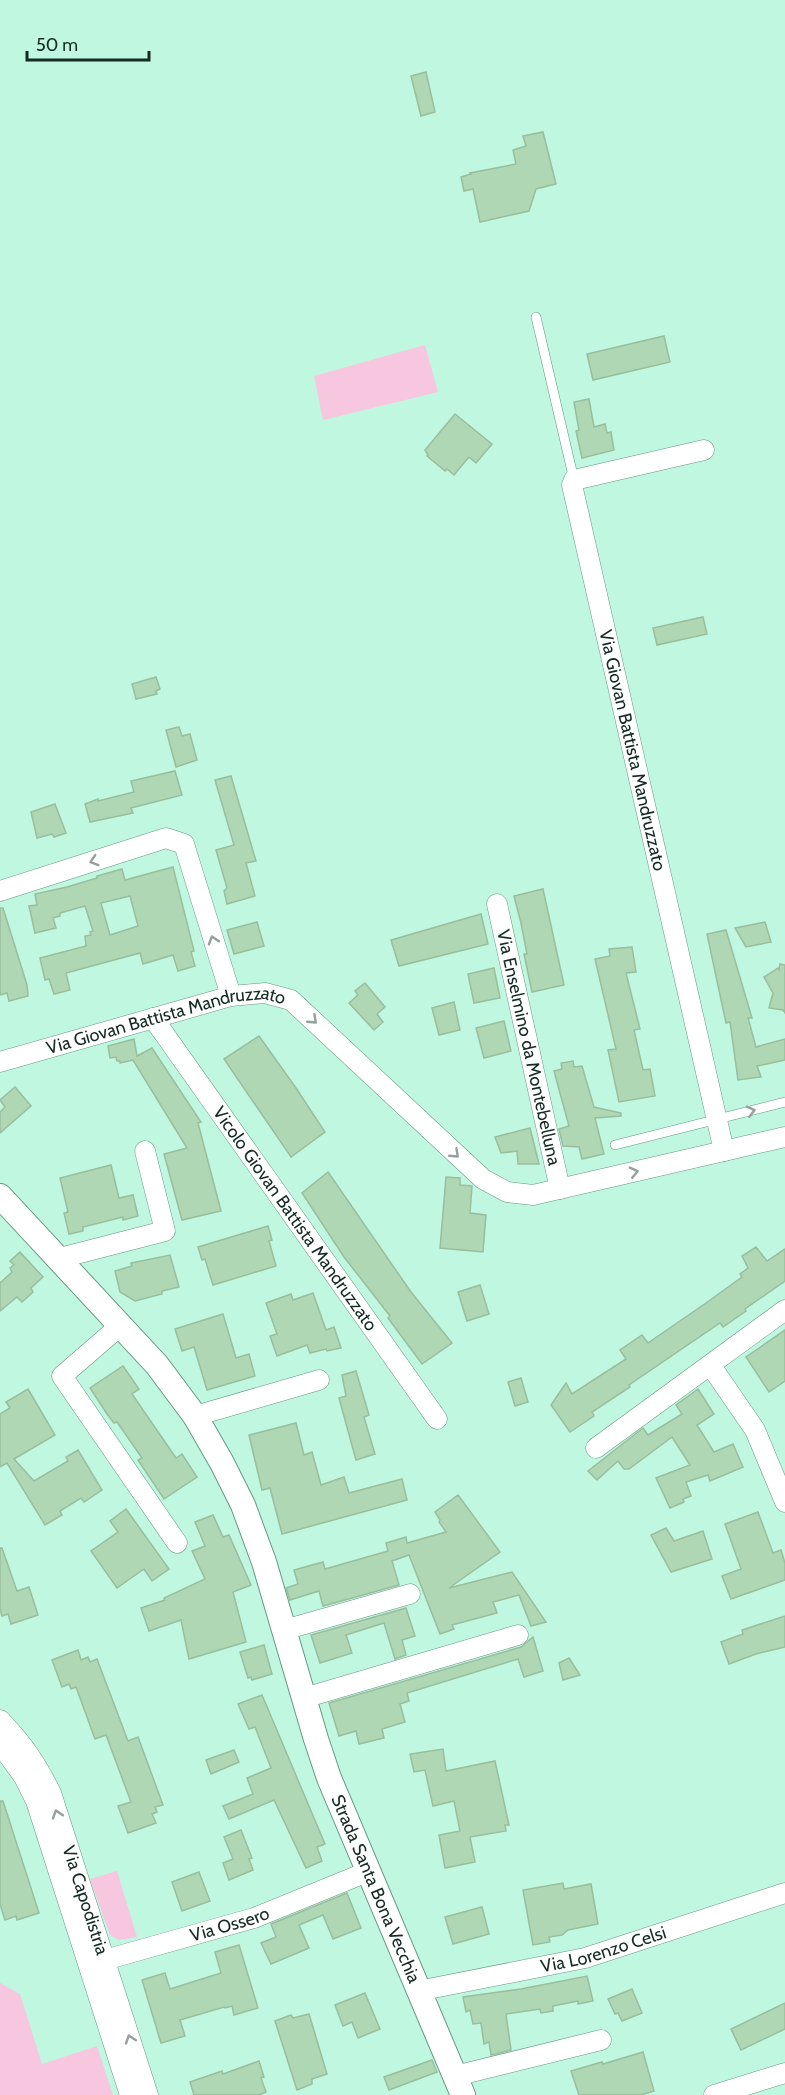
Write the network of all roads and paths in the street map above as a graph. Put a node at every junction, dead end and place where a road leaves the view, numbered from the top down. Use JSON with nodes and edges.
{"nodes":[{"id":1,"x":536,"y":317,"type":"dead end"},
{"id":2,"x":704,"y":450,"type":"dead end"},
{"id":3,"x":574,"y":480,"type":"junction"},
{"id":4,"x":0,"y":891,"type":"edge"},
{"id":5,"x":498,"y":904,"type":"dead end"},
{"id":6,"x":231,"y":996,"type":"junction"},
{"id":7,"x":153,"y":1017,"type":"junction"},
{"id":8,"x":0,"y":1062,"type":"edge"},
{"id":9,"x":785,"y":1102,"type":"edge"},
{"id":10,"x":717,"y":1119,"type":"junction"},
{"id":11,"x":785,"y":1137,"type":"edge"},
{"id":12,"x":615,"y":1145,"type":"dead end"},
{"id":13,"x":144,"y":1151,"type":"dead end"},
{"id":14,"x":724,"y":1151,"type":"junction"},
{"id":15,"x":560,"y":1189,"type":"junction"},
{"id":16,"x":0,"y":1196,"type":"edge"},
{"id":17,"x":60,"y":1258,"type":"junction"},
{"id":18,"x":785,"y":1311,"type":"edge"},
{"id":19,"x":121,"y":1325,"type":"junction"},
{"id":20,"x":711,"y":1366,"type":"junction"},
{"id":21,"x":319,"y":1380,"type":"dead end"},
{"id":22,"x":195,"y":1416,"type":"junction"},
{"id":23,"x":437,"y":1419,"type":"dead end"},
{"id":24,"x":596,"y":1448,"type":"dead end"},
{"id":25,"x":785,"y":1503,"type":"edge"},
{"id":26,"x":177,"y":1543,"type":"dead end"},
{"id":27,"x":410,"y":1593,"type":"dead end"},
{"id":28,"x":284,"y":1630,"type":"junction"},
{"id":29,"x":518,"y":1635,"type":"dead end"},
{"id":30,"x":304,"y":1698,"type":"junction"},
{"id":31,"x":1,"y":1730,"type":"edge"},
{"id":32,"x":8,"y":1762,"type":"edge"},
{"id":33,"x":367,"y":1872,"type":"junction"},
{"id":34,"x":785,"y":1893,"type":"edge"},
{"id":35,"x":96,"y":1962,"type":"junction"},
{"id":36,"x":418,"y":1990,"type":"junction"},
{"id":37,"x":601,"y":2040,"type":"dead end"},
{"id":38,"x":785,"y":2073,"type":"edge"},
{"id":39,"x":459,"y":2086,"type":"edge"},
{"id":40,"x":130,"y":2095,"type":"edge"},
{"id":41,"x":148,"y":2095,"type":"edge"},
{"id":42,"x":714,"y":2095,"type":"edge"}],
"edges":[{"from":1,"to":3,"type":"lane"},
{"from":2,"to":3,"type":"street"},
{"from":3,"to":10,"type":"street","name":"Via Giovan Battista Mandruzzato"},
{"from":6,"to":4,"type":"street","one_way":true},
{"from":5,"to":15,"type":"street","name":"Via Enselmino da Montebelluna"},
{"from":6,"to":7,"type":"street","name":"Via Giovan Battista Mandruzzato"},
{"from":6,"to":15,"type":"street","name":"Via Giovan Battista Mandruzzato","one_way":true},
{"from":7,"to":8,"type":"street","name":"Via Giovan Battista Mandruzzato"},
{"from":7,"to":23,"type":"street","name":"Vicolo Giovan Battista Mandruzzato"},
{"from":10,"to":9,"type":"lane","one_way":true},
{"from":10,"to":12,"type":"lane"},
{"from":10,"to":14,"type":"street","name":"Via Giovan Battista Mandruzzato"},
{"from":11,"to":14,"type":"street","name":"Via Giovan Battista Mandruzzato"},
{"from":13,"to":17,"type":"street"},
{"from":15,"to":14,"type":"street","name":"Via Giovan Battista Mandruzzato","one_way":true},
{"from":16,"to":17,"type":"street","name":"Strada Santa Bona Vecchia"},
{"from":17,"to":19,"type":"street","name":"Strada Santa Bona Vecchia"},
{"from":18,"to":20,"type":"street"},
{"from":19,"to":22,"type":"street","name":"Strada Santa Bona Vecchia"},
{"from":19,"to":26,"type":"street"},
{"from":20,"to":24,"type":"street"},
{"from":20,"to":25,"type":"street"},
{"from":21,"to":22,"type":"street"},
{"from":22,"to":28,"type":"street","name":"Strada Santa Bona Vecchia"},
{"from":27,"to":28,"type":"street"},
{"from":28,"to":30,"type":"street","name":"Strada Santa Bona Vecchia"},
{"from":29,"to":30,"type":"street"},
{"from":30,"to":33,"type":"street","name":"Strada Santa Bona Vecchia"},
{"from":31,"to":32,"type":"street","name":"Via Capodistria"},
{"from":35,"to":31,"type":"street","name":"Via Capodistria","one_way":true},
{"from":32,"to":35,"type":"street","name":"Via Capodistria"},
{"from":33,"to":35,"type":"street","name":"Via Ossero"},
{"from":33,"to":36,"type":"street","name":"Strada Santa Bona Vecchia"},
{"from":34,"to":36,"type":"street","name":"Via Lorenzo Celsi"},
{"from":35,"to":40,"type":"street","name":"Via Capodistria"},
{"from":41,"to":35,"type":"street","name":"Via Capodistria","one_way":true},
{"from":36,"to":39,"type":"street","name":"Strada Santa Bona Vecchia"},
{"from":37,"to":39,"type":"street","name":"Strada Santa Bona Vecchia"},
{"from":38,"to":42,"type":"street"}]}
